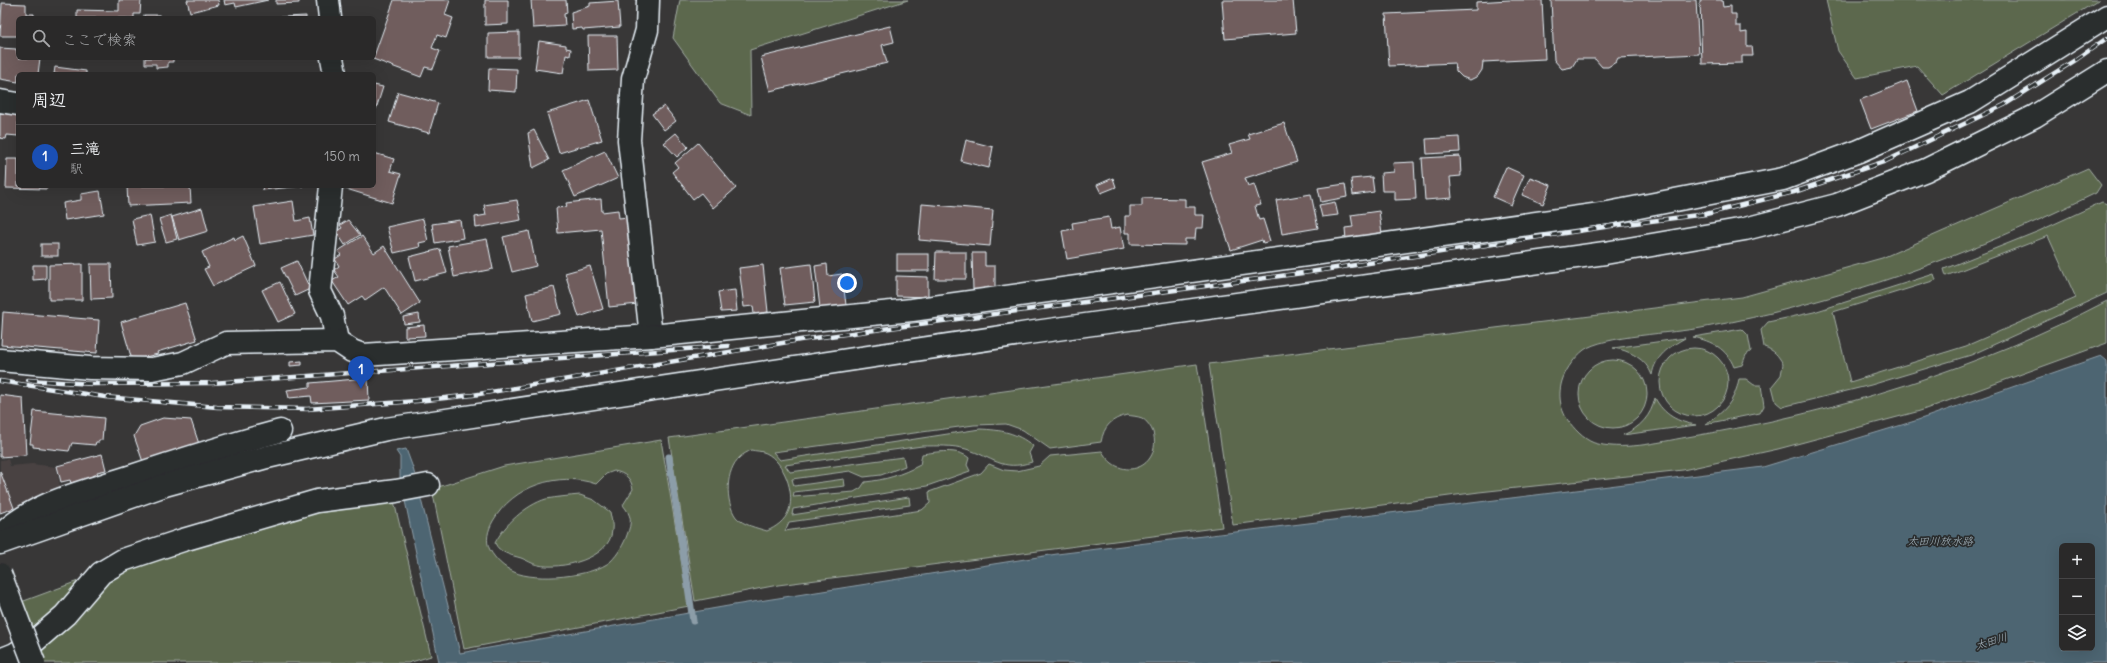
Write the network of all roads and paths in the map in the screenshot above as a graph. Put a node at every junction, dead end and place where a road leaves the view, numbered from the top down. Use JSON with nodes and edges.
{"nodes":[{"id":1,"x":328,"y":0,"type":"edge"},
{"id":2,"x":648,"y":0,"type":"edge"},
{"id":3,"x":330,"y":16,"type":"edge"},
{"id":4,"x":2107,"y":16,"type":"edge"},
{"id":5,"x":332,"y":60,"type":"edge"},
{"id":6,"x":2107,"y":71,"type":"edge"},
{"id":7,"x":335,"y":72,"type":"edge"},
{"id":8,"x":0,"y":101,"type":"edge"},
{"id":9,"x":16,"y":104,"type":"edge"},
{"id":10,"x":331,"y":188,"type":"edge"},
{"id":11,"x":651,"y":336,"type":"junction"},
{"id":12,"x":337,"y":341,"type":"junction"},
{"id":13,"x":0,"y":360,"type":"edge"},
{"id":14,"x":280,"y":431,"type":"dead end"},
{"id":15,"x":428,"y":485,"type":"dead end"},
{"id":16,"x":0,"y":536,"type":"edge"},
{"id":17,"x":0,"y":543,"type":"edge"},
{"id":18,"x":0,"y":574,"type":"edge"},
{"id":19,"x":16,"y":659,"type":"edge"}],
"edges":[{"from":1,"to":3,"type":"street"},
{"from":2,"to":11,"type":"street"},
{"from":4,"to":11,"type":"street"},
{"from":5,"to":7,"type":"street"},
{"from":6,"to":17,"type":"street"},
{"from":8,"to":9,"type":"street"},
{"from":10,"to":12,"type":"street"},
{"from":11,"to":12,"type":"street"},
{"from":12,"to":13,"type":"street"},
{"from":14,"to":16,"type":"street"},
{"from":15,"to":19,"type":"street"},
{"from":18,"to":19,"type":"street","bridge":true}]}
